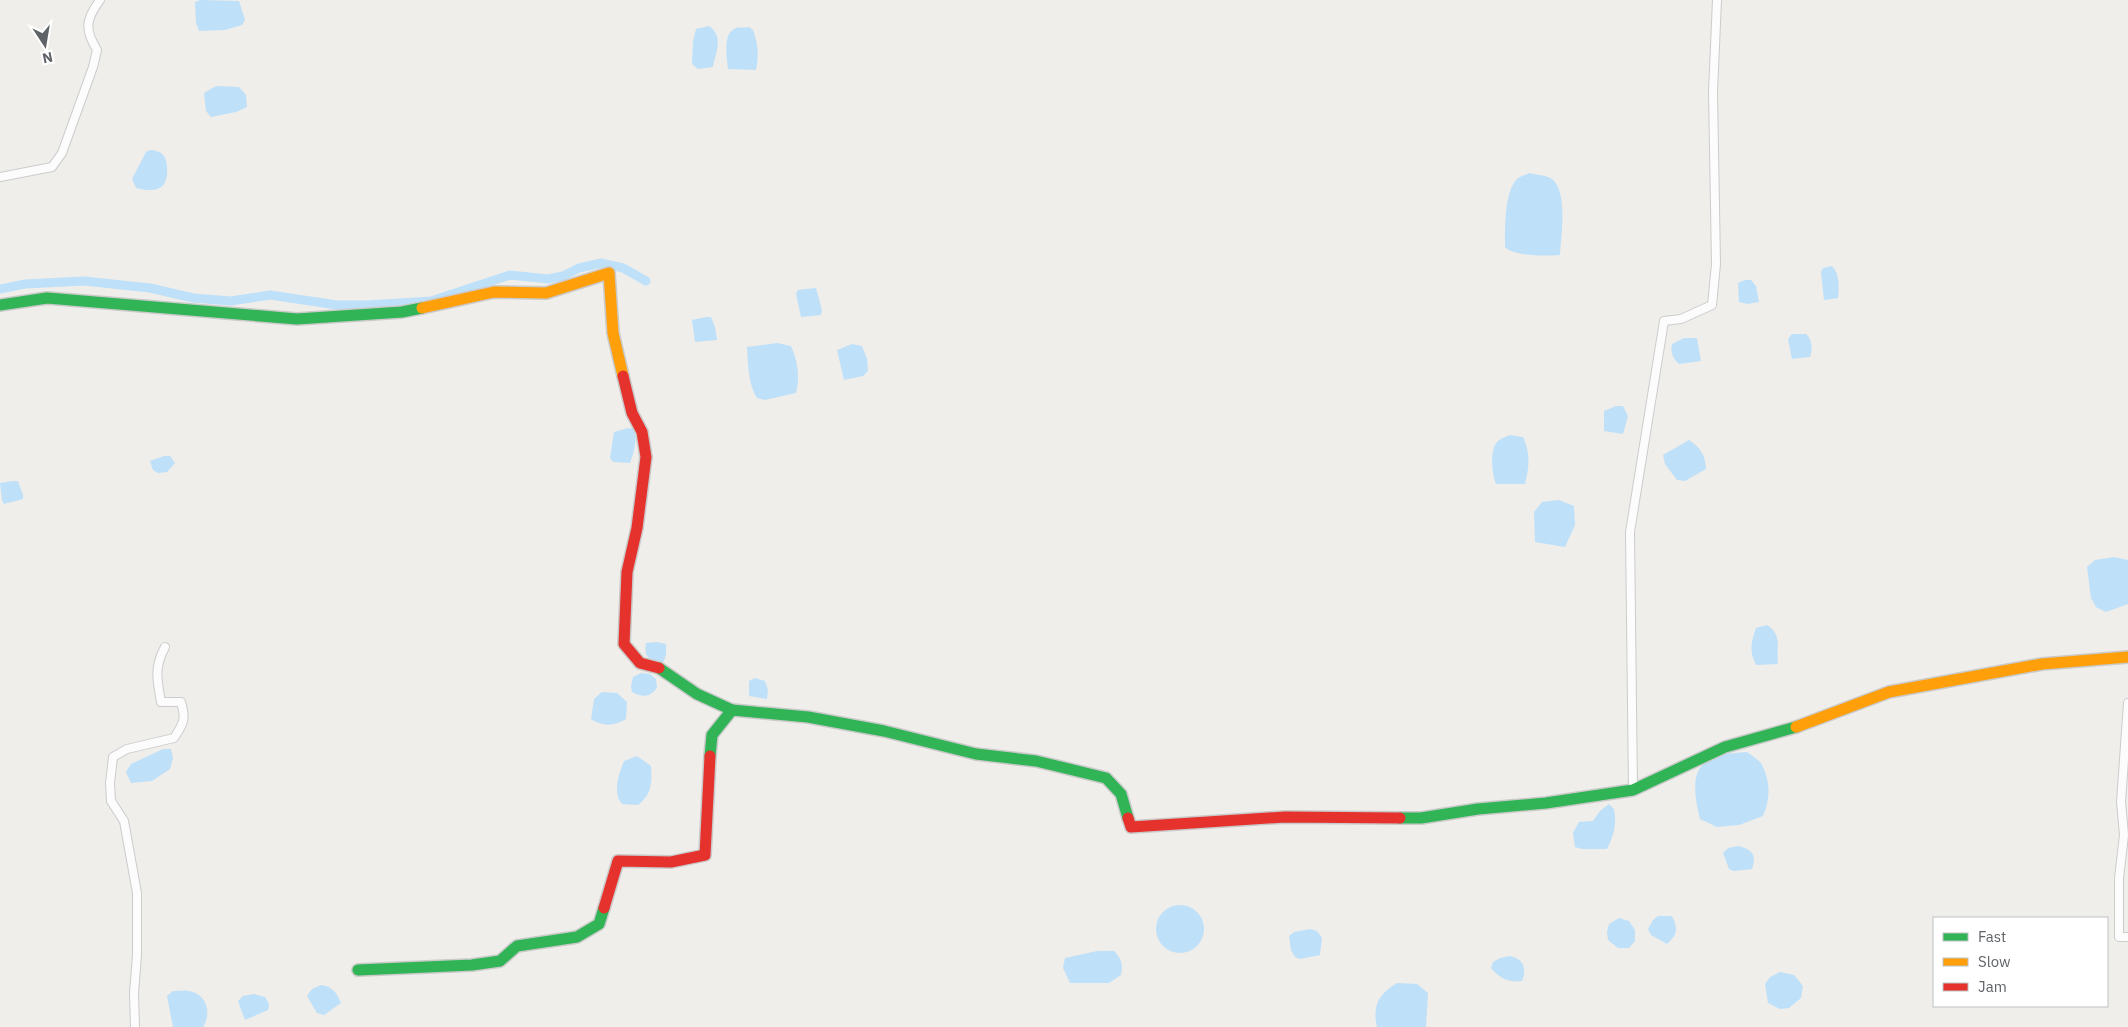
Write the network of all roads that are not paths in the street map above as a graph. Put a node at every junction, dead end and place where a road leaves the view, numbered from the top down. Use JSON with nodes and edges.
{"nodes":[{"id":1,"x":100,"y":0,"type":"edge"},
{"id":2,"x":1717,"y":0,"type":"edge"},
{"id":3,"x":0,"y":177,"type":"edge"},
{"id":4,"x":0,"y":305,"type":"edge"},
{"id":5,"x":165,"y":647,"type":"dead end"},
{"id":6,"x":2128,"y":657,"type":"edge"},
{"id":7,"x":2128,"y":703,"type":"edge"},
{"id":8,"x":732,"y":710,"type":"junction"},
{"id":9,"x":1633,"y":790,"type":"junction"},
{"id":10,"x":2128,"y":937,"type":"edge"},
{"id":11,"x":358,"y":970,"type":"dead end"},
{"id":12,"x":135,"y":1027,"type":"edge"}],
"edges":[{"from":1,"to":3,"type":"street"},
{"from":2,"to":9,"type":"street"},
{"from":4,"to":8,"type":"street"},
{"from":5,"to":12,"type":"street"},
{"from":6,"to":9,"type":"street"},
{"from":7,"to":10,"type":"street"},
{"from":8,"to":9,"type":"street"},
{"from":8,"to":11,"type":"street"}]}
